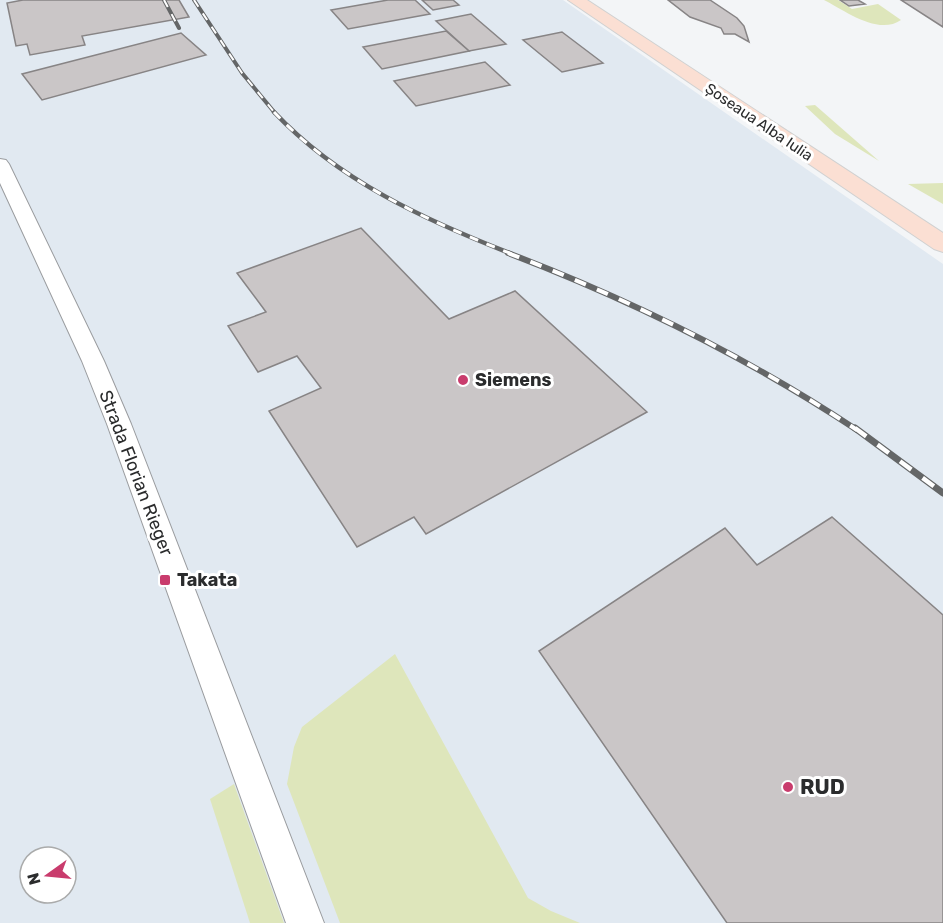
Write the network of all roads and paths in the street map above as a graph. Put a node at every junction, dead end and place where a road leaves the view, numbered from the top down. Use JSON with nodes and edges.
{"nodes":[{"id":1,"x":576,"y":0,"type":"edge"},
{"id":2,"x":0,"y":164,"type":"edge"},
{"id":3,"x":943,"y":244,"type":"edge"},
{"id":4,"x":305,"y":923,"type":"edge"}],
"edges":[{"from":1,"to":3,"type":"main road","name":"Șoseaua Alba Iulia"},
{"from":2,"to":4,"type":"street","name":"Strada Florian Rieger"}]}
